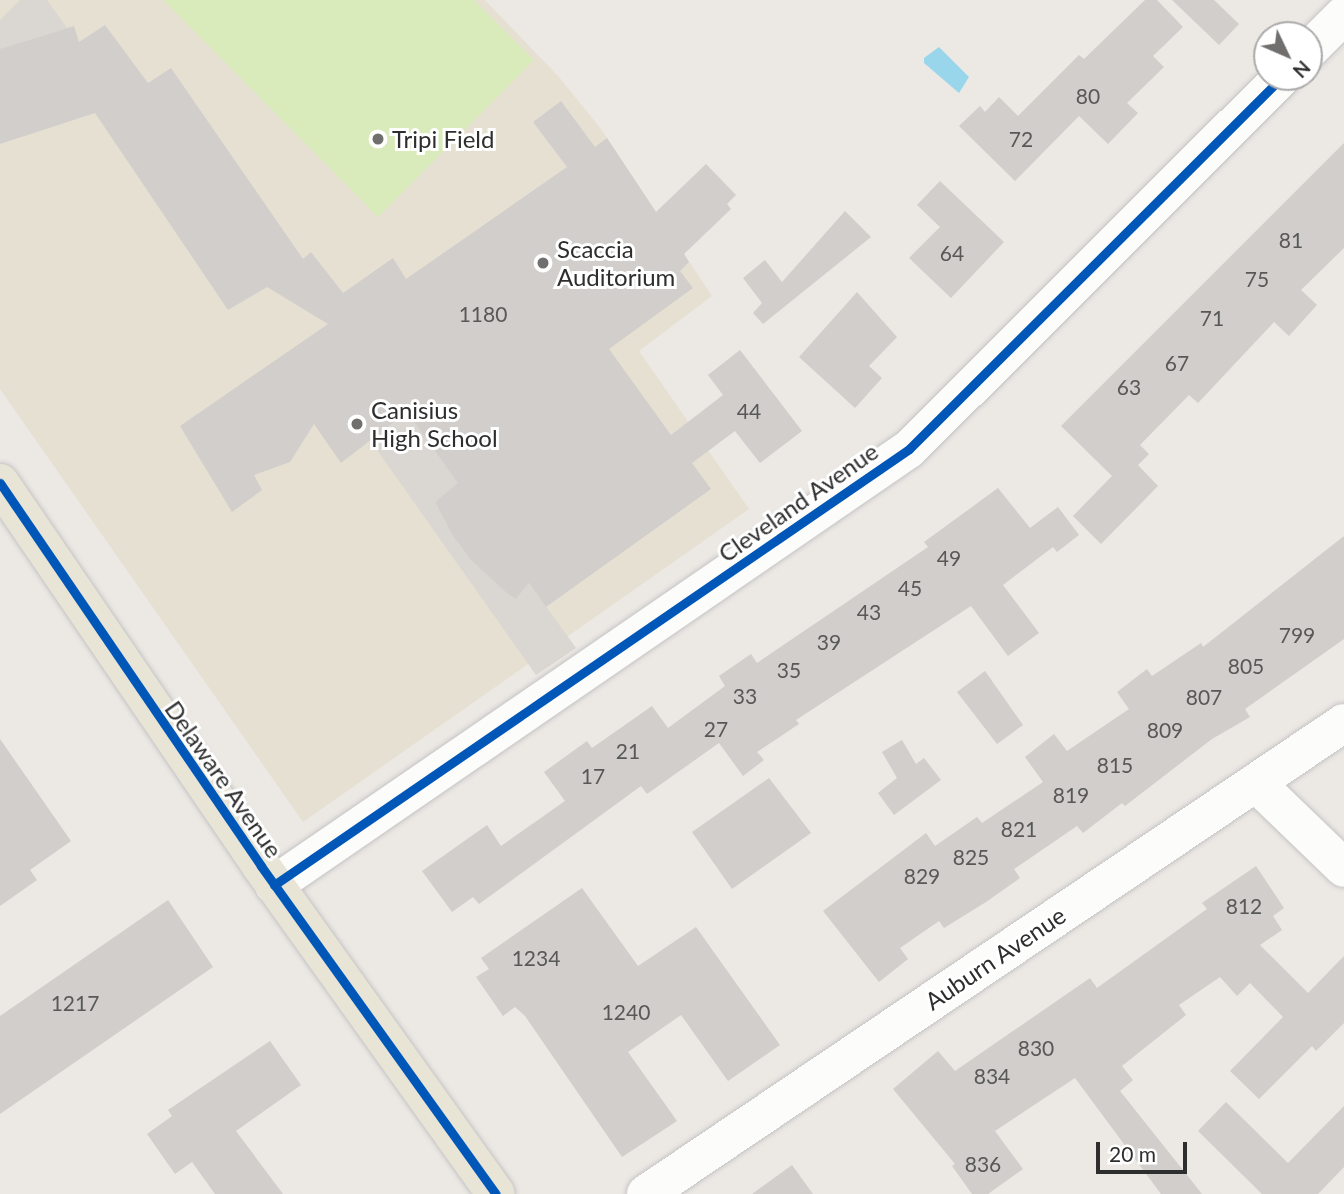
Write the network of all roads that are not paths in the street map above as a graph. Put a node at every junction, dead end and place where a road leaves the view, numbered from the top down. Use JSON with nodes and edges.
{"nodes":[{"id":1,"x":1344,"y":15,"type":"edge"},
{"id":2,"x":1323,"y":36,"type":"edge"},
{"id":3,"x":1268,"y":91,"type":"edge"},
{"id":4,"x":0,"y":483,"type":"edge"},
{"id":5,"x":1344,"y":723,"type":"edge"},
{"id":6,"x":1256,"y":783,"type":"junction"},
{"id":7,"x":1344,"y":868,"type":"edge"},
{"id":8,"x":274,"y":885,"type":"junction"},
{"id":9,"x":496,"y":1194,"type":"edge"},
{"id":10,"x":646,"y":1194,"type":"edge"}],
"edges":[{"from":1,"to":2,"type":"street"},
{"from":3,"to":8,"type":"street","name":"Cleveland Avenue"},
{"from":4,"to":8,"type":"main road","name":"Delaware Avenue"},
{"from":5,"to":6,"type":"street","name":"Auburn Avenue"},
{"from":6,"to":7,"type":"street"},
{"from":6,"to":10,"type":"street","name":"Auburn Avenue"},
{"from":8,"to":9,"type":"main road","name":"Delaware Avenue"}]}
